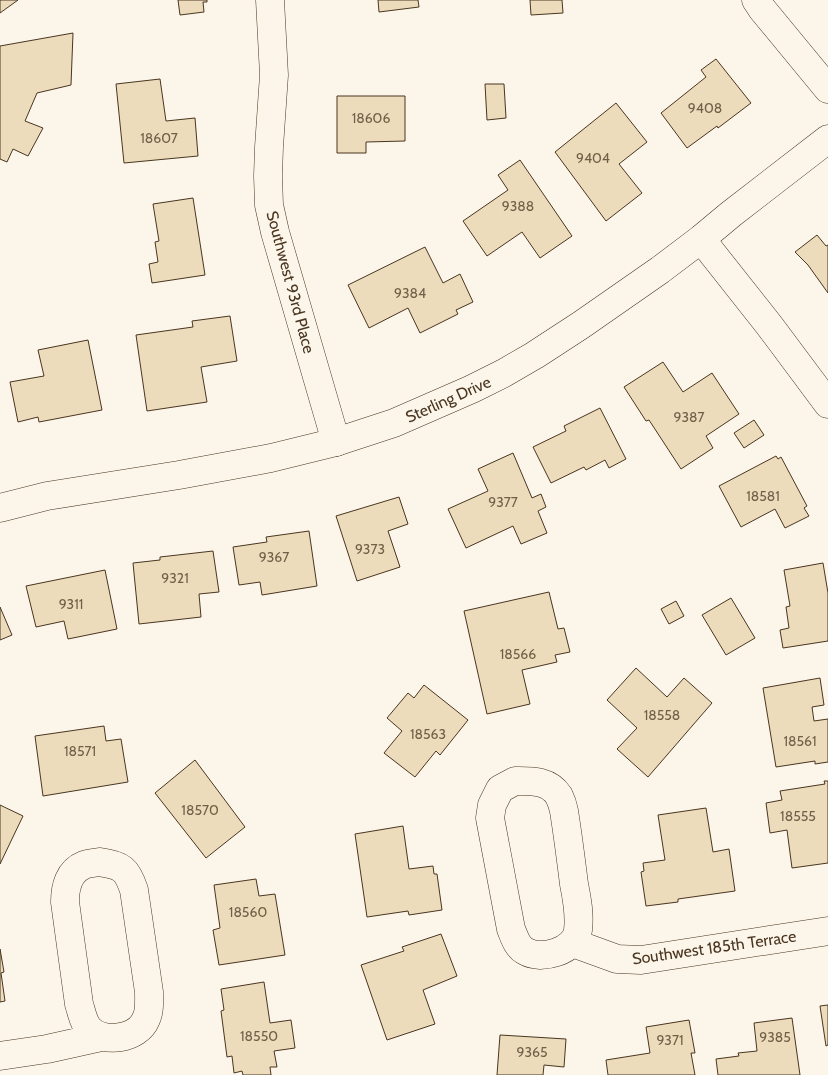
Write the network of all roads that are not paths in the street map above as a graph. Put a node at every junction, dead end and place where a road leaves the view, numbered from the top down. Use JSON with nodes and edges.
{"nodes":[{"id":1,"x":270,"y":0,"type":"edge"},
{"id":2,"x":756,"y":0,"type":"edge"},
{"id":3,"x":828,"y":89,"type":"edge"},
{"id":4,"x":828,"y":138,"type":"edge"},
{"id":5,"x":701,"y":239,"type":"junction"},
{"id":6,"x":828,"y":404,"type":"edge"},
{"id":7,"x":336,"y":442,"type":"junction"},
{"id":8,"x":0,"y":508,"type":"edge"},
{"id":9,"x":828,"y":931,"type":"edge"},
{"id":10,"x":572,"y":942,"type":"junction"},
{"id":11,"x":101,"y":1037,"type":"junction"},
{"id":12,"x":0,"y":1056,"type":"edge"}],
"edges":[{"from":1,"to":7,"type":"street","name":"Southwest 93rd Place"},
{"from":2,"to":3,"type":"street"},
{"from":4,"to":5,"type":"street","name":"Sterling Drive"},
{"from":5,"to":6,"type":"street"},
{"from":5,"to":7,"type":"street","name":"Sterling Drive"},
{"from":7,"to":8,"type":"street","name":"Sterling Drive"},
{"from":9,"to":10,"type":"street","name":"Southwest 185th Terrace"},
{"from":10,"to":10,"type":"street"},
{"from":11,"to":11,"type":"street"},
{"from":11,"to":12,"type":"street"}]}
